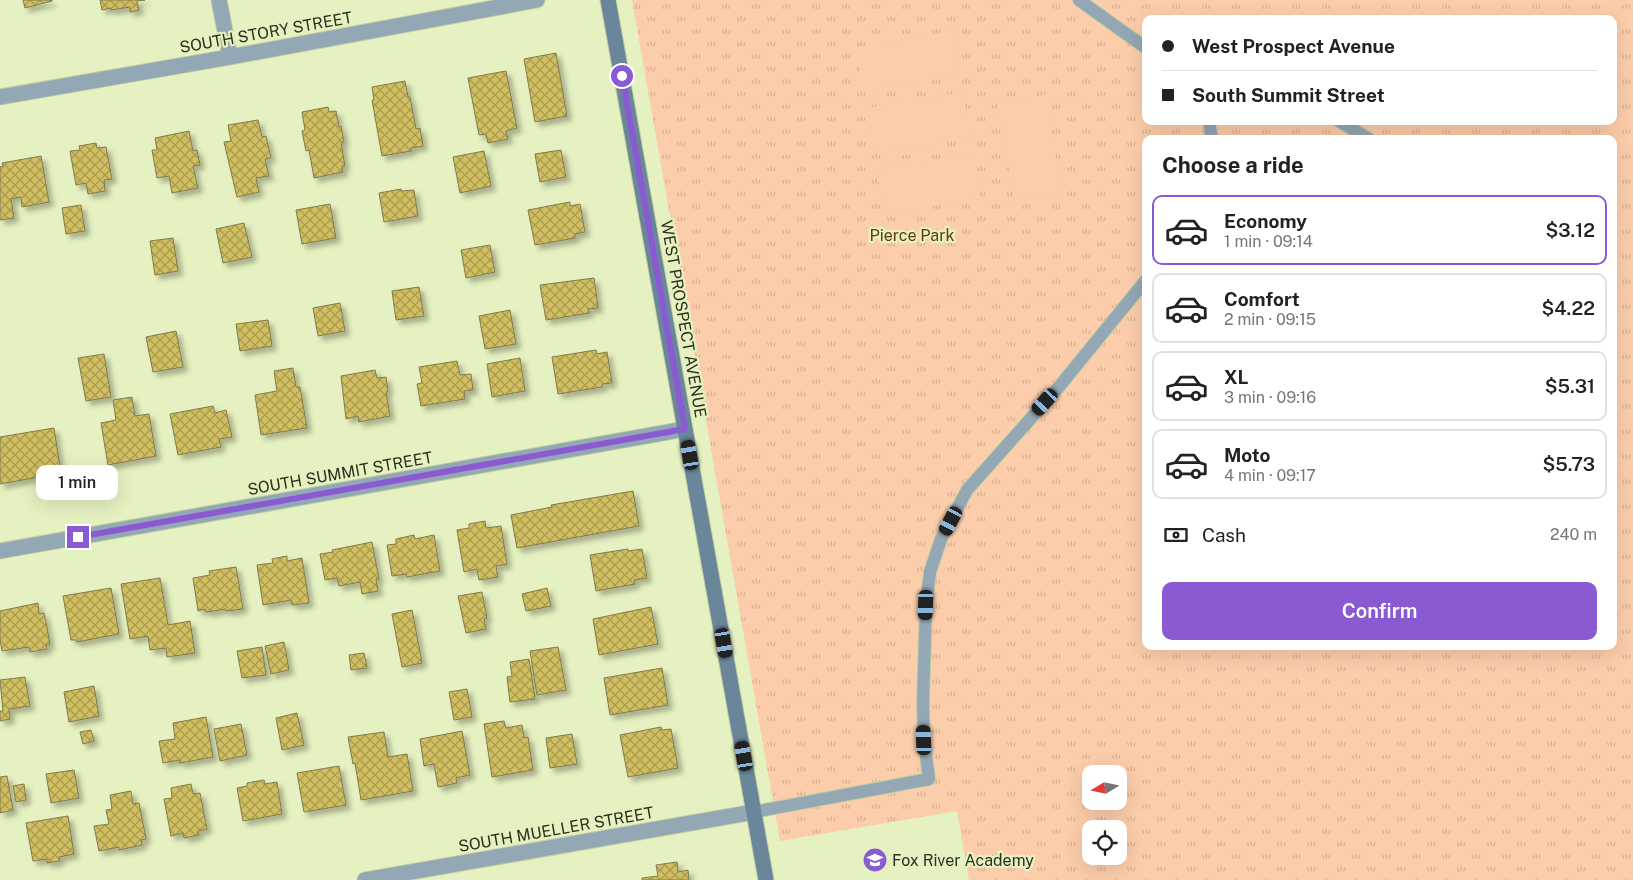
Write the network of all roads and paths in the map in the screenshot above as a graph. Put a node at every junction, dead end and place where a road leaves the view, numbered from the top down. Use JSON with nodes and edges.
{"nodes":[{"id":1,"x":219,"y":0,"type":"edge"},
{"id":2,"x":537,"y":0,"type":"edge"},
{"id":3,"x":608,"y":0,"type":"edge"},
{"id":4,"x":1079,"y":0,"type":"edge"},
{"id":5,"x":1142,"y":45,"type":"edge"},
{"id":6,"x":230,"y":57,"type":"junction"},
{"id":7,"x":0,"y":97,"type":"edge"},
{"id":8,"x":1346,"y":125,"type":"edge"},
{"id":9,"x":1362,"y":135,"type":"edge"},
{"id":10,"x":1142,"y":285,"type":"edge"},
{"id":11,"x":685,"y":429,"type":"junction"},
{"id":12,"x":0,"y":551,"type":"edge"},
{"id":13,"x":754,"y":812,"type":"junction"},
{"id":14,"x":365,"y":880,"type":"edge"},
{"id":15,"x":766,"y":880,"type":"edge"}],
"edges":[{"from":1,"to":6,"type":"street"},
{"from":2,"to":6,"type":"street","name":"SOUTH STORY STREET"},
{"from":3,"to":11,"type":"main road","name":"WEST PROSPECT AVENUE"},
{"from":4,"to":5,"type":"lane"},
{"from":6,"to":7,"type":"street","name":"SOUTH STORY STREET"},
{"from":8,"to":9,"type":"lane"},
{"from":10,"to":13,"type":"lane"},
{"from":11,"to":12,"type":"street","name":"SOUTH SUMMIT STREET"},
{"from":11,"to":13,"type":"main road","name":"WEST PROSPECT AVENUE"},
{"from":13,"to":14,"type":"street","name":"SOUTH MUELLER STREET"},
{"from":13,"to":15,"type":"main road","name":"WEST PROSPECT AVENUE"}]}
